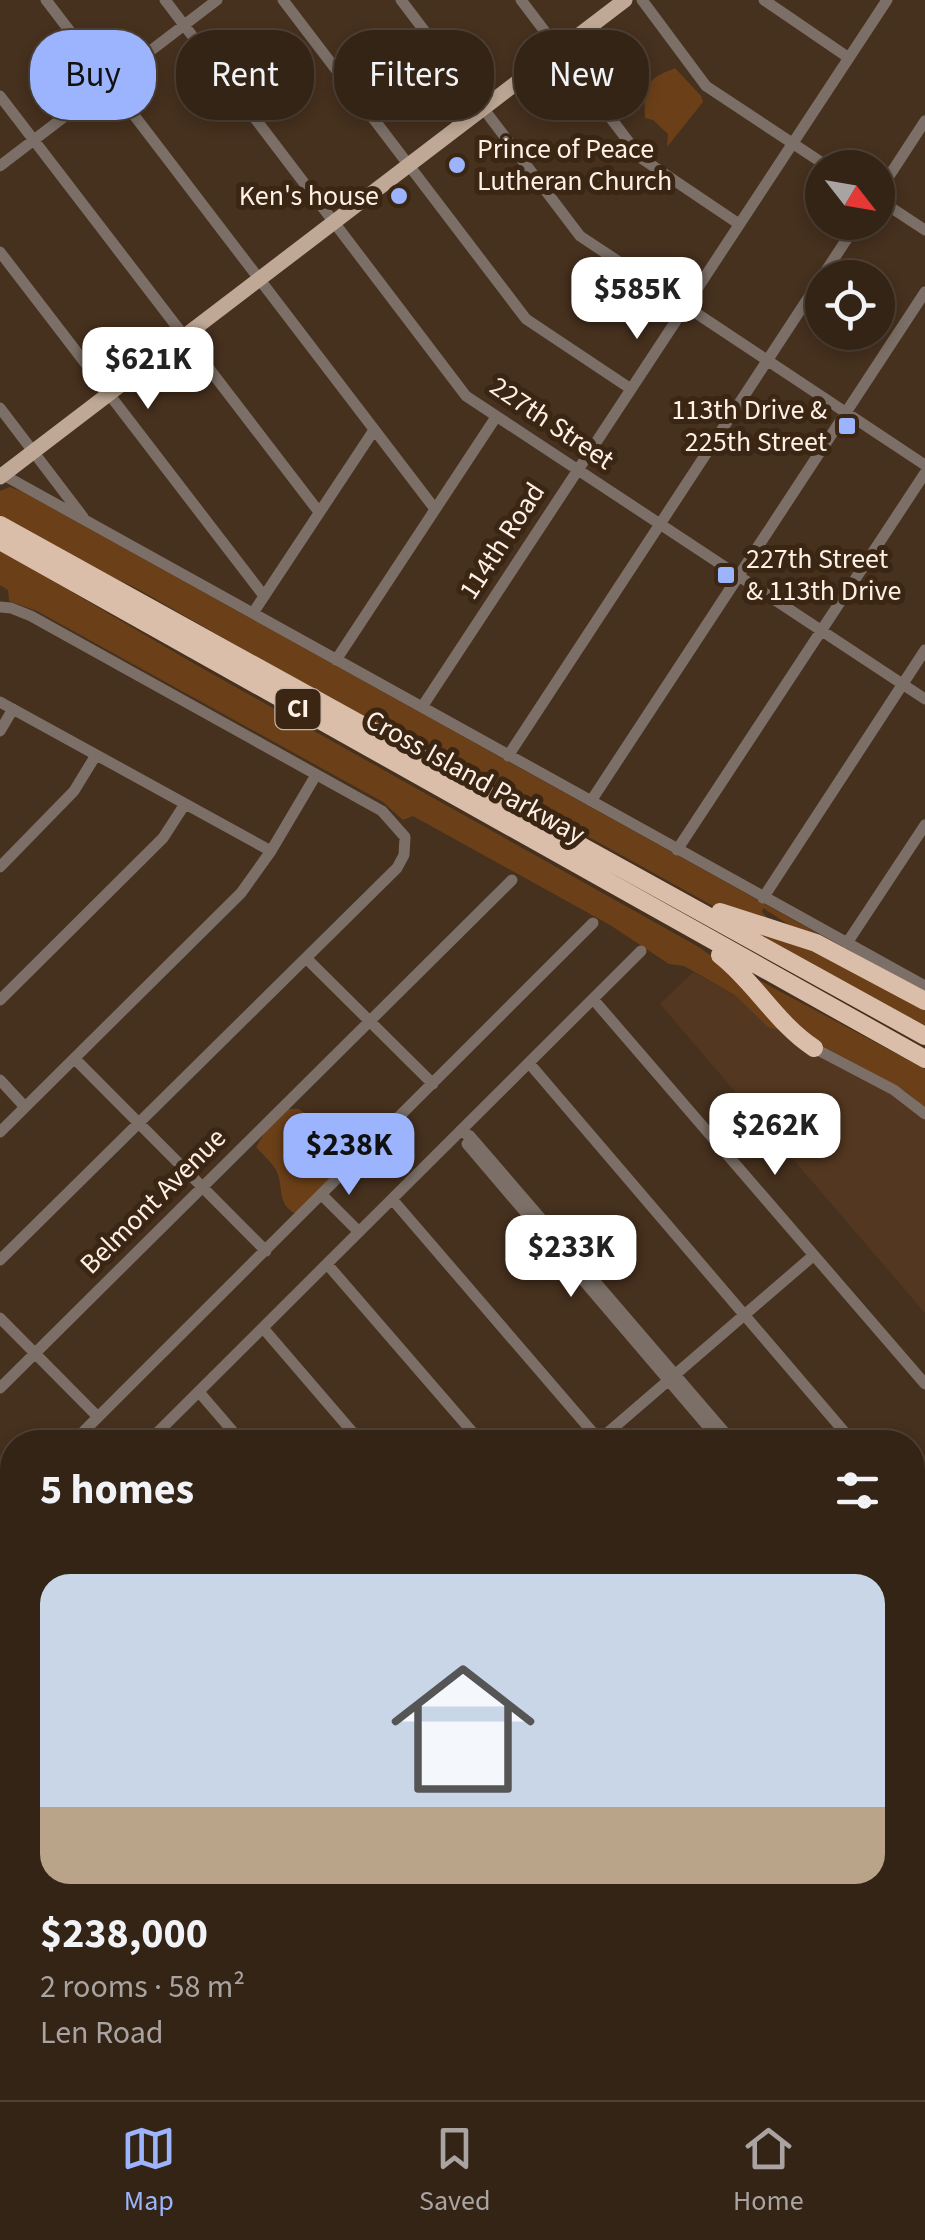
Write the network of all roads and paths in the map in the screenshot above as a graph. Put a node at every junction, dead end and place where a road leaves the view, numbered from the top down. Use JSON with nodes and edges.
{"nodes":[{"id":1,"x":46,"y":0,"type":"edge"},
{"id":2,"x":165,"y":0,"type":"edge"},
{"id":3,"x":218,"y":0,"type":"edge"},
{"id":4,"x":283,"y":0,"type":"edge"},
{"id":5,"x":401,"y":0,"type":"edge"},
{"id":6,"x":521,"y":0,"type":"edge"},
{"id":7,"x":626,"y":0,"type":"edge"},
{"id":8,"x":642,"y":0,"type":"edge"},
{"id":9,"x":764,"y":0,"type":"edge"},
{"id":10,"x":887,"y":0,"type":"edge"},
{"id":11,"x":184,"y":25,"type":"junction"},
{"id":12,"x":69,"y":30,"type":"edge"},
{"id":13,"x":424,"y":30,"type":"edge"},
{"id":14,"x":544,"y":30,"type":"edge"},
{"id":15,"x":586,"y":30,"type":"edge"},
{"id":16,"x":156,"y":47,"type":"edge"},
{"id":17,"x":849,"y":58,"type":"junction"},
{"id":18,"x":514,"y":84,"type":"edge"},
{"id":19,"x":0,"y":96,"type":"edge"},
{"id":20,"x":494,"y":100,"type":"edge"},
{"id":21,"x":60,"y":120,"type":"edge"},
{"id":22,"x":137,"y":120,"type":"edge"},
{"id":23,"x":467,"y":120,"type":"edge"},
{"id":24,"x":492,"y":120,"type":"edge"},
{"id":25,"x":612,"y":120,"type":"edge"},
{"id":26,"x":925,"y":121,"type":"edge"},
{"id":27,"x":34,"y":140,"type":"junction"},
{"id":28,"x":793,"y":143,"type":"junction"},
{"id":29,"x":805,"y":151,"type":"edge"},
{"id":30,"x":409,"y":165,"type":"junction"},
{"id":31,"x":0,"y":166,"type":"edge"},
{"id":32,"x":895,"y":169,"type":"edge"},
{"id":33,"x":895,"y":208,"type":"edge"},
{"id":34,"x":334,"y":222,"type":"junction"},
{"id":35,"x":740,"y":224,"type":"junction"},
{"id":36,"x":925,"y":230,"type":"edge"},
{"id":37,"x":846,"y":240,"type":"edge"},
{"id":38,"x":0,"y":252,"type":"edge"},
{"id":39,"x":259,"y":279,"type":"junction"},
{"id":40,"x":925,"y":292,"type":"edge"},
{"id":41,"x":685,"y":307,"type":"junction"},
{"id":42,"x":184,"y":337,"type":"junction"},
{"id":43,"x":767,"y":361,"type":"junction"},
{"id":44,"x":632,"y":389,"type":"junction"},
{"id":45,"x":108,"y":394,"type":"junction"},
{"id":46,"x":0,"y":408,"type":"edge"},
{"id":47,"x":846,"y":413,"type":"junction"},
{"id":48,"x":496,"y":417,"type":"junction"},
{"id":49,"x":374,"y":430,"type":"junction"},
{"id":50,"x":33,"y":451,"type":"junction"},
{"id":51,"x":925,"y":465,"type":"edge"},
{"id":52,"x":578,"y":471,"type":"junction"},
{"id":53,"x":925,"y":473,"type":"edge"},
{"id":54,"x":1,"y":475,"type":"edge"},
{"id":55,"x":435,"y":510,"type":"junction"},
{"id":56,"x":319,"y":512,"type":"junction"},
{"id":57,"x":85,"y":520,"type":"junction"},
{"id":58,"x":660,"y":524,"type":"junction"},
{"id":59,"x":0,"y":525,"type":"edge"},
{"id":60,"x":0,"y":541,"type":"edge"},
{"id":61,"x":738,"y":576,"type":"junction"},
{"id":62,"x":264,"y":596,"type":"junction"},
{"id":63,"x":0,"y":607,"type":"edge"},
{"id":64,"x":253,"y":613,"type":"junction"},
{"id":65,"x":820,"y":630,"type":"junction"},
{"id":66,"x":925,"y":650,"type":"edge"},
{"id":67,"x":336,"y":660,"type":"junction"},
{"id":68,"x":902,"y":684,"type":"junction"},
{"id":69,"x":925,"y":699,"type":"edge"},
{"id":70,"x":0,"y":702,"type":"edge"},
{"id":71,"x":422,"y":708,"type":"junction"},
{"id":72,"x":14,"y":709,"type":"junction"},
{"id":73,"x":0,"y":732,"type":"edge"},
{"id":74,"x":96,"y":755,"type":"junction"},
{"id":75,"x":508,"y":756,"type":"junction"},
{"id":76,"x":316,"y":775,"type":"junction"},
{"id":77,"x":591,"y":801,"type":"junction"},
{"id":78,"x":185,"y":804,"type":"junction"},
{"id":79,"x":925,"y":825,"type":"edge"},
{"id":80,"x":676,"y":850,"type":"junction"},
{"id":81,"x":271,"y":851,"type":"junction"},
{"id":82,"x":0,"y":866,"type":"edge"},
{"id":83,"x":512,"y":880,"type":"dead end"},
{"id":84,"x":664,"y":892,"type":"junction"},
{"id":85,"x":764,"y":898,"type":"junction"},
{"id":86,"x":650,"y":906,"type":"junction"},
{"id":87,"x":593,"y":923,"type":"dead end"},
{"id":88,"x":847,"y":943,"type":"junction"},
{"id":89,"x":641,"y":951,"type":"dead end"},
{"id":90,"x":307,"y":959,"type":"junction"},
{"id":91,"x":925,"y":986,"type":"edge"},
{"id":92,"x":593,"y":999,"type":"junction"},
{"id":93,"x":0,"y":1000,"type":"edge"},
{"id":94,"x":925,"y":1001,"type":"edge"},
{"id":95,"x":370,"y":1021,"type":"junction"},
{"id":96,"x":925,"y":1036,"type":"edge"},
{"id":97,"x":814,"y":1048,"type":"joint"},
{"id":98,"x":75,"y":1059,"type":"junction"},
{"id":99,"x":925,"y":1059,"type":"edge"},
{"id":100,"x":528,"y":1063,"type":"junction"},
{"id":101,"x":0,"y":1080,"type":"edge"},
{"id":102,"x":433,"y":1084,"type":"junction"},
{"id":103,"x":25,"y":1107,"type":"junction"},
{"id":104,"x":925,"y":1114,"type":"edge"},
{"id":105,"x":138,"y":1123,"type":"junction"},
{"id":106,"x":0,"y":1132,"type":"edge"},
{"id":107,"x":460,"y":1132,"type":"junction"},
{"id":108,"x":202,"y":1187,"type":"junction"},
{"id":109,"x":322,"y":1195,"type":"junction"},
{"id":110,"x":392,"y":1200,"type":"junction"},
{"id":111,"x":359,"y":1232,"type":"junction"},
{"id":112,"x":266,"y":1251,"type":"junction"},
{"id":113,"x":814,"y":1256,"type":"junction"},
{"id":114,"x":0,"y":1260,"type":"edge"},
{"id":115,"x":328,"y":1264,"type":"junction"},
{"id":116,"x":745,"y":1315,"type":"junction"},
{"id":117,"x":0,"y":1318,"type":"edge"},
{"id":118,"x":263,"y":1328,"type":"junction"},
{"id":119,"x":35,"y":1353,"type":"junction"},
{"id":120,"x":671,"y":1377,"type":"junction"},
{"id":121,"x":925,"y":1384,"type":"edge"},
{"id":122,"x":0,"y":1388,"type":"edge"},
{"id":123,"x":198,"y":1392,"type":"junction"},
{"id":124,"x":98,"y":1417,"type":"junction"},
{"id":125,"x":85,"y":1430,"type":"edge"},
{"id":126,"x":160,"y":1430,"type":"edge"},
{"id":127,"x":231,"y":1430,"type":"edge"},
{"id":128,"x":351,"y":1430,"type":"edge"},
{"id":129,"x":471,"y":1430,"type":"edge"},
{"id":130,"x":589,"y":1430,"type":"edge"},
{"id":131,"x":612,"y":1430,"type":"edge"},
{"id":132,"x":712,"y":1430,"type":"edge"},
{"id":133,"x":722,"y":1430,"type":"edge"},
{"id":134,"x":844,"y":1430,"type":"edge"}],
"edges":[{"from":1,"to":12,"type":"street"},
{"from":2,"to":11,"type":"street","name":"227th Street"},
{"from":3,"to":11,"type":"street"},
{"from":4,"to":30,"type":"street"},
{"from":5,"to":13,"type":"street"},
{"from":6,"to":14,"type":"street"},
{"from":7,"to":15,"type":"main road"},
{"from":8,"to":28,"type":"street"},
{"from":9,"to":17,"type":"street"},
{"from":10,"to":17,"type":"street","name":"114th Road"},
{"from":11,"to":16,"type":"street"},
{"from":11,"to":34,"type":"street","name":"227th Street"},
{"from":17,"to":28,"type":"street","name":"114th Road"},
{"from":18,"to":20,"type":"main road"},
{"from":19,"to":27,"type":"street"},
{"from":21,"to":27,"type":"street"},
{"from":22,"to":39,"type":"street"},
{"from":23,"to":30,"type":"main road"},
{"from":24,"to":41,"type":"street"},
{"from":25,"to":35,"type":"street"},
{"from":26,"to":32,"type":"street"},
{"from":27,"to":31,"type":"street"},
{"from":27,"to":42,"type":"street"},
{"from":28,"to":29,"type":"street"},
{"from":28,"to":35,"type":"street","name":"114th Road"},
{"from":30,"to":34,"type":"main road"},
{"from":30,"to":44,"type":"street"},
{"from":33,"to":36,"type":"street"},
{"from":34,"to":39,"type":"main road"},
{"from":34,"to":48,"type":"street","name":"227th Street"},
{"from":35,"to":41,"type":"street","name":"114th Road"},
{"from":37,"to":43,"type":"street"},
{"from":38,"to":45,"type":"street"},
{"from":39,"to":42,"type":"main road"},
{"from":39,"to":49,"type":"street"},
{"from":40,"to":47,"type":"street"},
{"from":41,"to":43,"type":"street"},
{"from":41,"to":44,"type":"street","name":"114th Road"},
{"from":42,"to":45,"type":"main road"},
{"from":42,"to":56,"type":"street"},
{"from":43,"to":47,"type":"street"},
{"from":43,"to":58,"type":"street"},
{"from":44,"to":52,"type":"street","name":"114th Road"},
{"from":45,"to":50,"type":"main road"},
{"from":45,"to":62,"type":"street"},
{"from":46,"to":50,"type":"street"},
{"from":47,"to":51,"type":"street"},
{"from":47,"to":61,"type":"street"},
{"from":48,"to":52,"type":"street","name":"227th Street"},
{"from":48,"to":55,"type":"street"},
{"from":49,"to":55,"type":"street"},
{"from":49,"to":56,"type":"street"},
{"from":50,"to":54,"type":"main road"},
{"from":50,"to":57,"type":"street"},
{"from":52,"to":58,"type":"street","name":"227th Street"},
{"from":52,"to":71,"type":"street","name":"114th Road"},
{"from":53,"to":65,"type":"street"},
{"from":54,"to":57,"type":"street","name":"Cross Island Parkway"},
{"from":55,"to":67,"type":"street"},
{"from":56,"to":62,"type":"street"},
{"from":57,"to":64,"type":"street","name":"Cross Island Parkway"},
{"from":58,"to":61,"type":"street","name":"227th Street"},
{"from":58,"to":75,"type":"street"},
{"from":59,"to":84,"type":"highway","name":"Cross Island Parkway","number":"CI"},
{"from":60,"to":86,"type":"highway","name":"Cross Island Parkway","number":"CI"},
{"from":61,"to":65,"type":"street","name":"227th Street"},
{"from":61,"to":77,"type":"street"},
{"from":62,"to":64,"type":"street"},
{"from":63,"to":76,"type":"street"},
{"from":64,"to":67,"type":"street","name":"Cross Island Parkway"},
{"from":65,"to":68,"type":"street","name":"227th Street"},
{"from":65,"to":80,"type":"street"},
{"from":66,"to":68,"type":"street"},
{"from":67,"to":71,"type":"street","name":"Cross Island Parkway"},
{"from":68,"to":69,"type":"street","name":"227th Street"},
{"from":68,"to":85,"type":"street"},
{"from":70,"to":72,"type":"street"},
{"from":71,"to":75,"type":"street","name":"Cross Island Parkway"},
{"from":72,"to":73,"type":"street"},
{"from":72,"to":74,"type":"street"},
{"from":74,"to":78,"type":"street"},
{"from":74,"to":82,"type":"street"},
{"from":75,"to":77,"type":"street","name":"Cross Island Parkway"},
{"from":76,"to":81,"type":"street"},
{"from":76,"to":90,"type":"street"},
{"from":77,"to":80,"type":"street","name":"Cross Island Parkway"},
{"from":78,"to":81,"type":"street"},
{"from":78,"to":93,"type":"street"},
{"from":79,"to":88,"type":"street"},
{"from":80,"to":85,"type":"street","name":"Cross Island Parkway"},
{"from":81,"to":98,"type":"street"},
{"from":83,"to":95,"type":"street","name":"Belmont Avenue"},
{"from":84,"to":94,"type":"highway"},
{"from":84,"to":96,"type":"highway","name":"Cross Island Parkway","number":"CI"},
{"from":85,"to":88,"type":"street","name":"Cross Island Parkway"},
{"from":86,"to":97,"type":"highway"},
{"from":86,"to":99,"type":"highway","name":"Cross Island Parkway","number":"CI"},
{"from":87,"to":102,"type":"street"},
{"from":88,"to":91,"type":"street","name":"Cross Island Parkway"},
{"from":89,"to":92,"type":"street"},
{"from":90,"to":95,"type":"street"},
{"from":90,"to":105,"type":"street"},
{"from":92,"to":100,"type":"street"},
{"from":92,"to":113,"type":"street"},
{"from":95,"to":102,"type":"street"},
{"from":95,"to":108,"type":"street","name":"Belmont Avenue"},
{"from":97,"to":104,"type":"street"},
{"from":98,"to":103,"type":"street"},
{"from":98,"to":105,"type":"street"},
{"from":100,"to":107,"type":"street"},
{"from":100,"to":116,"type":"street"},
{"from":101,"to":103,"type":"street"},
{"from":102,"to":109,"type":"street"},
{"from":103,"to":106,"type":"street"},
{"from":105,"to":108,"type":"street"},
{"from":105,"to":114,"type":"street"},
{"from":107,"to":110,"type":"street"},
{"from":107,"to":120,"type":"street"},
{"from":108,"to":112,"type":"street"},
{"from":108,"to":119,"type":"street","name":"Belmont Avenue"},
{"from":109,"to":111,"type":"street"},
{"from":109,"to":112,"type":"street"},
{"from":110,"to":111,"type":"street"},
{"from":110,"to":130,"type":"street"},
{"from":111,"to":115,"type":"street"},
{"from":112,"to":124,"type":"street"},
{"from":113,"to":116,"type":"street"},
{"from":113,"to":121,"type":"street"},
{"from":115,"to":118,"type":"street"},
{"from":115,"to":129,"type":"street"},
{"from":116,"to":120,"type":"street"},
{"from":116,"to":134,"type":"street"},
{"from":117,"to":119,"type":"street"},
{"from":118,"to":123,"type":"street"},
{"from":118,"to":128,"type":"street"},
{"from":119,"to":122,"type":"street","name":"Belmont Avenue"},
{"from":119,"to":124,"type":"street"},
{"from":120,"to":131,"type":"street"},
{"from":120,"to":132,"type":"street"},
{"from":120,"to":133,"type":"street"},
{"from":123,"to":126,"type":"street"},
{"from":123,"to":127,"type":"street"},
{"from":124,"to":125,"type":"street"}]}
